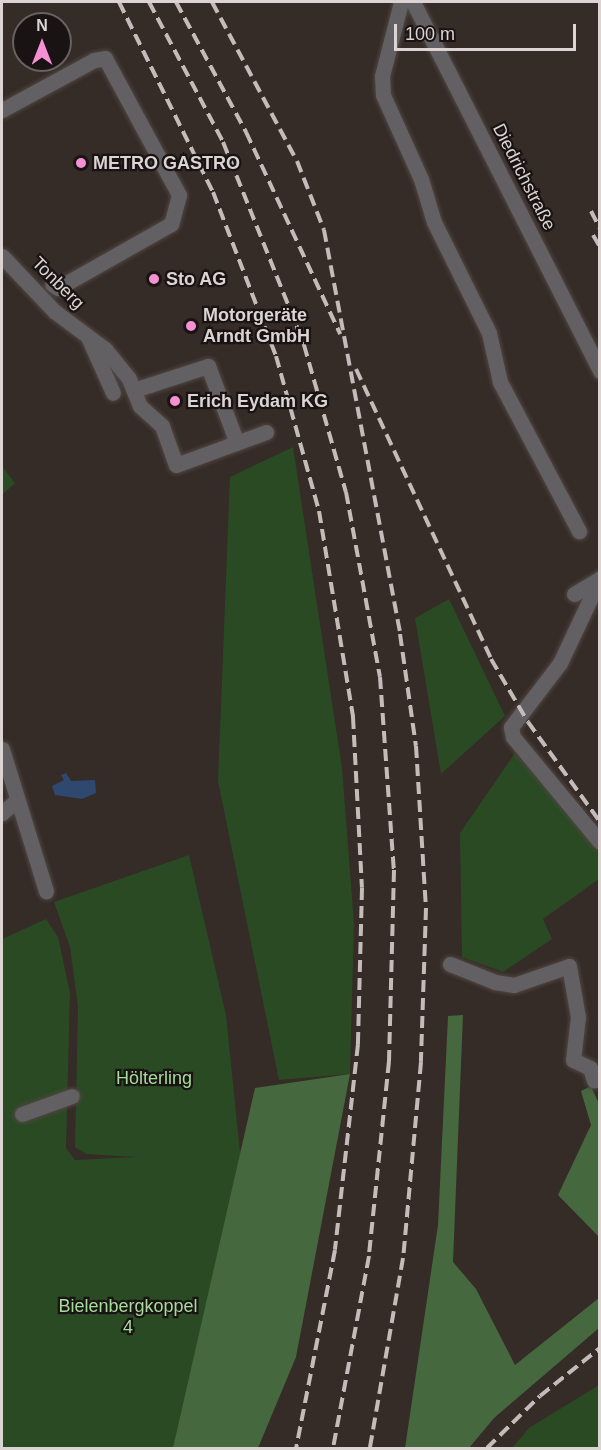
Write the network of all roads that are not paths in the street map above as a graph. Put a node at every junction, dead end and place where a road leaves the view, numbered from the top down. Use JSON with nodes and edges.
{"nodes":[{"id":1,"x":402,"y":2,"type":"edge"},
{"id":2,"x":412,"y":2,"type":"edge"},
{"id":3,"x":2,"y":110,"type":"edge"},
{"id":4,"x":2,"y":256,"type":"edge"},
{"id":5,"x":52,"y":284,"type":"dead end"},
{"id":6,"x":88,"y":337,"type":"junction"},
{"id":7,"x":600,"y":371,"type":"edge"},
{"id":8,"x":134,"y":390,"type":"junction"},
{"id":9,"x":113,"y":393,"type":"dead end"},
{"id":10,"x":266,"y":432,"type":"dead end"},
{"id":11,"x":237,"y":443,"type":"junction"},
{"id":12,"x":579,"y":531,"type":"dead end"},
{"id":13,"x":599,"y":578,"type":"edge"},
{"id":14,"x":574,"y":594,"type":"dead end"},
{"id":15,"x":2,"y":749,"type":"edge"},
{"id":16,"x":16,"y":801,"type":"junction"},
{"id":17,"x":2,"y":813,"type":"edge"},
{"id":18,"x":600,"y":842,"type":"edge"},
{"id":19,"x":46,"y":891,"type":"dead end"},
{"id":20,"x":450,"y":964,"type":"dead end"},
{"id":21,"x":594,"y":1080,"type":"dead end"},
{"id":22,"x":72,"y":1096,"type":"dead end"},
{"id":23,"x":22,"y":1114,"type":"dead end"}],
"edges":[{"from":1,"to":12,"type":"street"},
{"from":2,"to":7,"type":"street","name":"Diedrichstraße"},
{"from":3,"to":5,"type":"street"},
{"from":4,"to":6,"type":"street","name":"Tonberg"},
{"from":6,"to":8,"type":"street","name":"Tonberg"},
{"from":6,"to":9,"type":"street"},
{"from":8,"to":11,"type":"street","name":"Tonberg"},
{"from":8,"to":11,"type":"street"},
{"from":10,"to":11,"type":"street"},
{"from":13,"to":14,"type":"street"},
{"from":13,"to":18,"type":"street"},
{"from":15,"to":16,"type":"street"},
{"from":16,"to":17,"type":"street"},
{"from":16,"to":19,"type":"street"},
{"from":20,"to":21,"type":"street"},
{"from":22,"to":23,"type":"street"}]}
